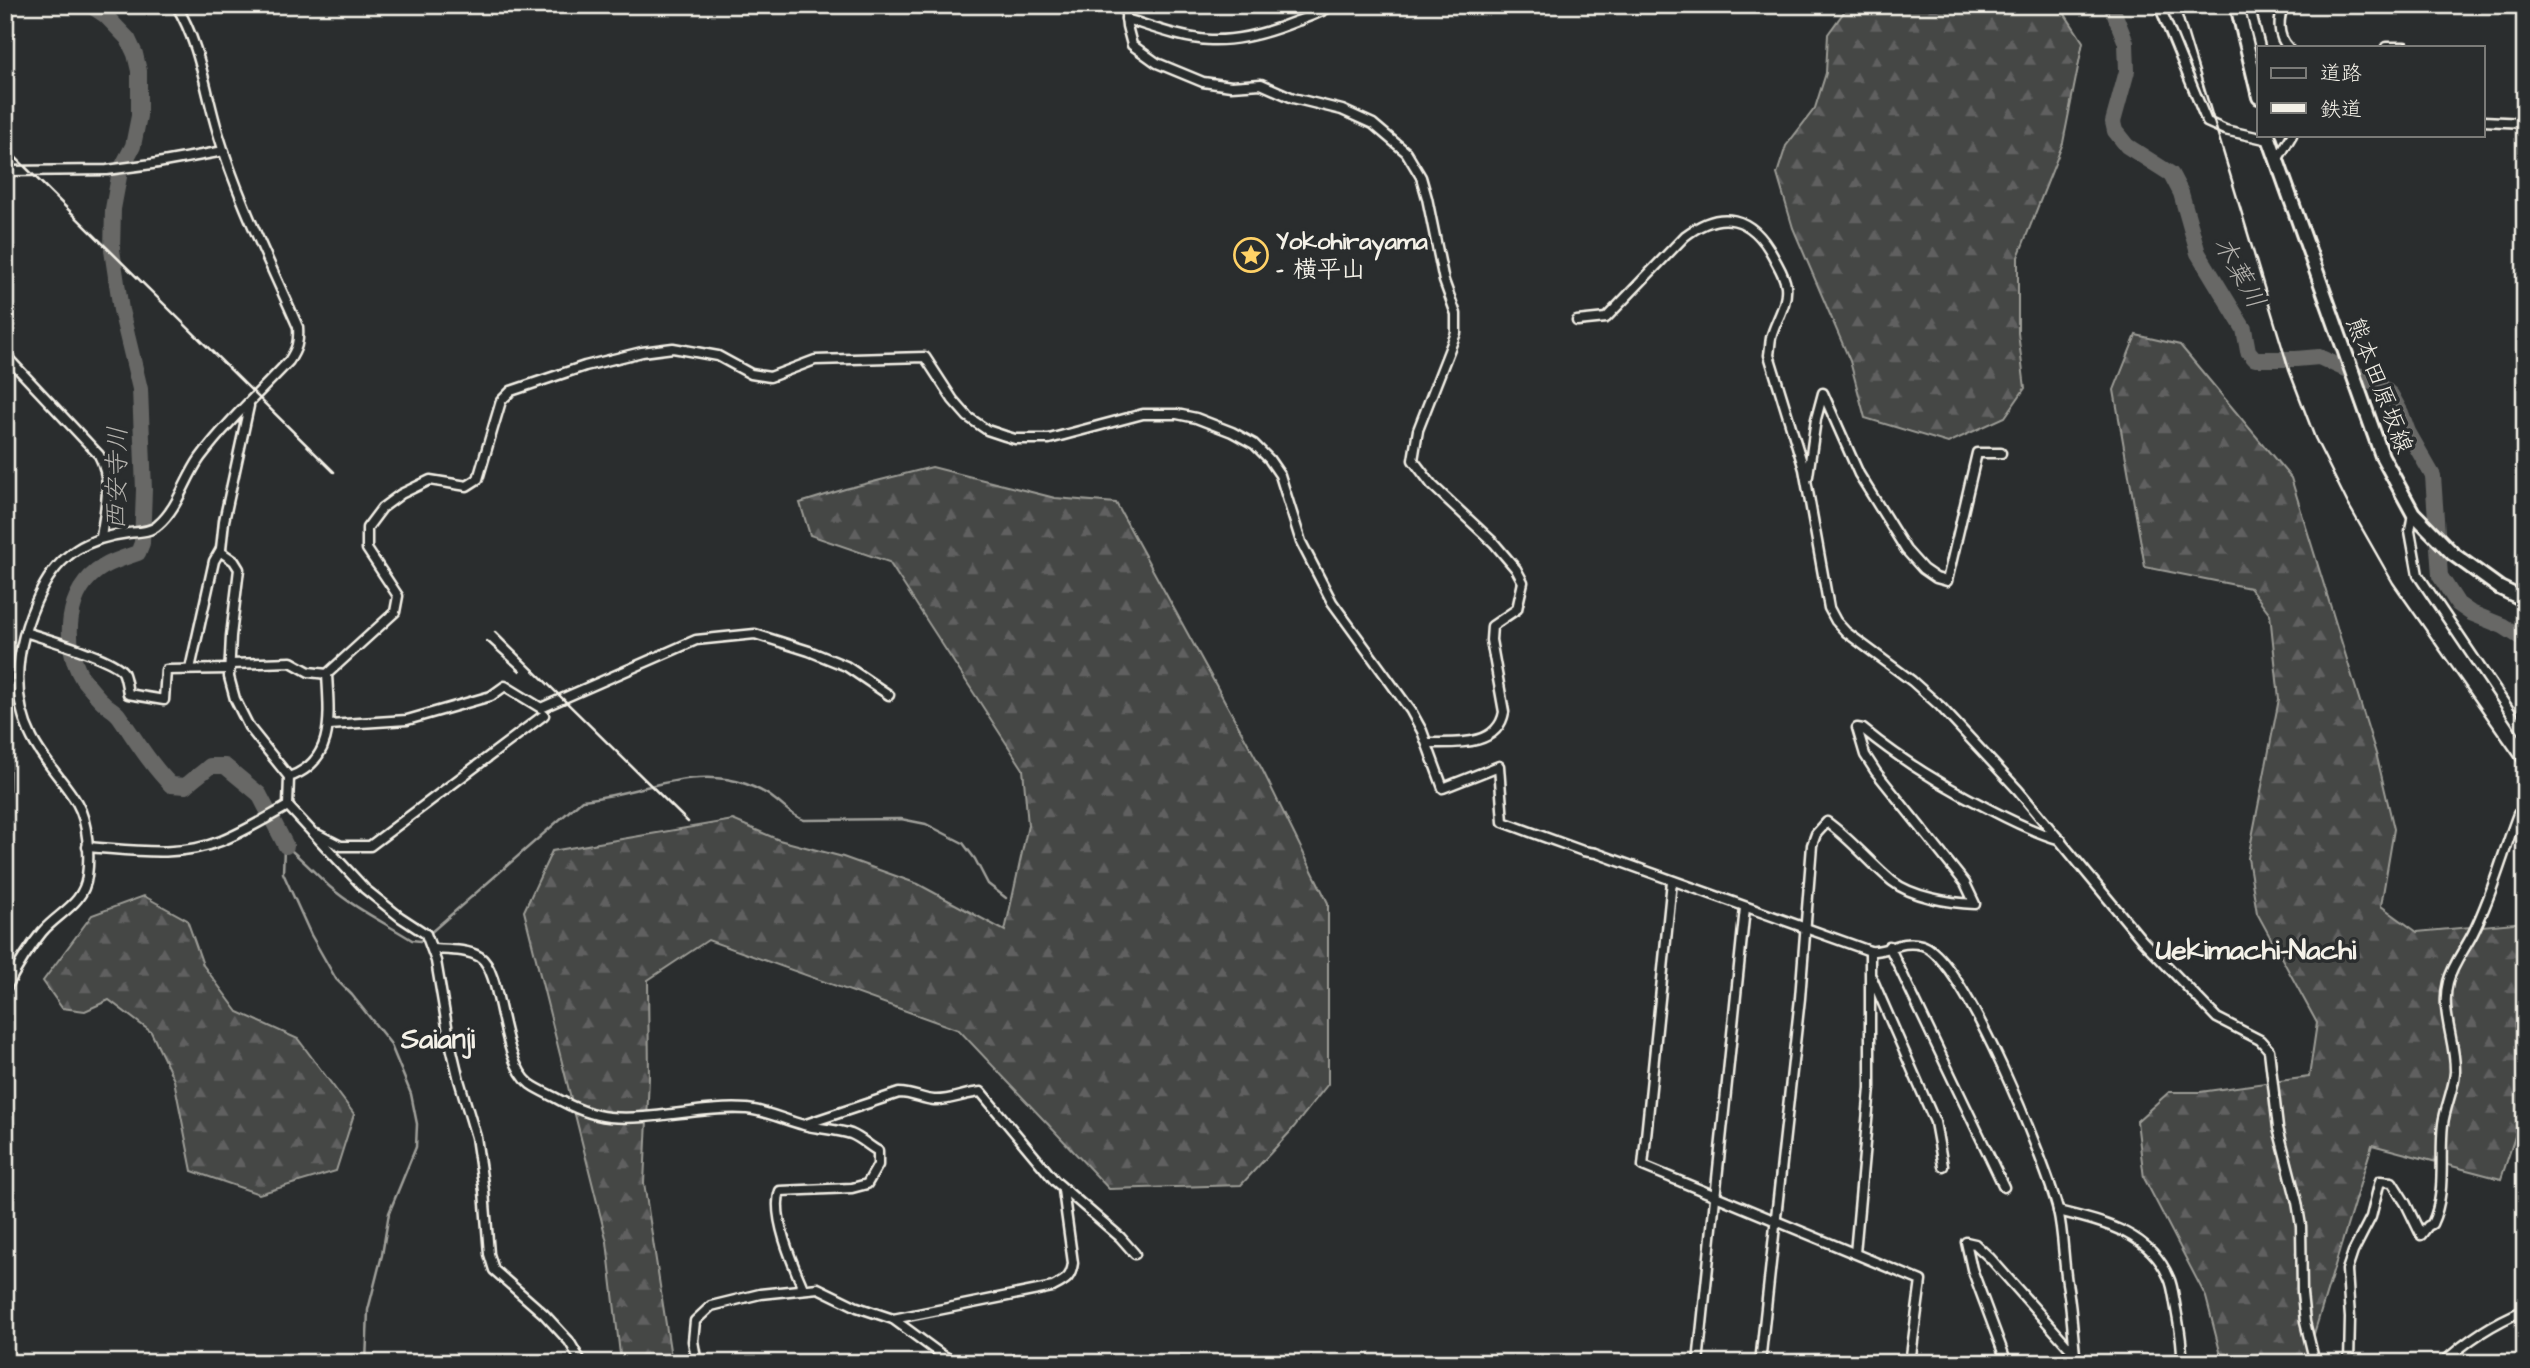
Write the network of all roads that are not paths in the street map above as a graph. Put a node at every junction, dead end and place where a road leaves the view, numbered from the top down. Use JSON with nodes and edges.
{"nodes":[{"id":1,"x":176,"y":5,"type":"edge"},
{"id":2,"x":1125,"y":5,"type":"edge"},
{"id":3,"x":1332,"y":5,"type":"edge"},
{"id":4,"x":2159,"y":5,"type":"edge"},
{"id":5,"x":2237,"y":5,"type":"edge"},
{"id":6,"x":2249,"y":5,"type":"edge"},
{"id":7,"x":2284,"y":5,"type":"edge"},
{"id":8,"x":1126,"y":19,"type":"junction"},
{"id":9,"x":2260,"y":46,"type":"edge"},
{"id":10,"x":2287,"y":46,"type":"edge"},
{"id":11,"x":2257,"y":89,"type":"edge"},
{"id":12,"x":2484,"y":121,"type":"edge"},
{"id":13,"x":2525,"y":123,"type":"edge"},
{"id":14,"x":2257,"y":135,"type":"edge"},
{"id":15,"x":2291,"y":136,"type":"edge"},
{"id":16,"x":2268,"y":137,"type":"edge"},
{"id":17,"x":224,"y":151,"type":"junction"},
{"id":18,"x":2276,"y":162,"type":"junction"},
{"id":19,"x":5,"y":171,"type":"edge"},
{"id":20,"x":1577,"y":321,"type":"dead end"},
{"id":21,"x":5,"y":355,"type":"edge"},
{"id":22,"x":250,"y":403,"type":"junction"},
{"id":23,"x":2001,"y":453,"type":"dead end"},
{"id":24,"x":1807,"y":486,"type":"junction"},
{"id":25,"x":2413,"y":513,"type":"junction"},
{"id":26,"x":101,"y":537,"type":"junction"},
{"id":27,"x":222,"y":549,"type":"junction"},
{"id":28,"x":2525,"y":600,"type":"edge"},
{"id":29,"x":25,"y":632,"type":"junction"},
{"id":30,"x":230,"y":667,"type":"junction"},
{"id":31,"x":190,"y":668,"type":"junction"},
{"id":32,"x":327,"y":674,"type":"junction"},
{"id":33,"x":889,"y":695,"type":"dead end"},
{"id":34,"x":544,"y":715,"type":"dead end"},
{"id":35,"x":328,"y":726,"type":"junction"},
{"id":36,"x":2525,"y":734,"type":"edge"},
{"id":37,"x":1428,"y":743,"type":"junction"},
{"id":38,"x":289,"y":777,"type":"junction"},
{"id":39,"x":288,"y":806,"type":"junction"},
{"id":40,"x":2518,"y":814,"type":"dead end"},
{"id":41,"x":313,"y":833,"type":"junction"},
{"id":42,"x":2061,"y":841,"type":"junction"},
{"id":43,"x":87,"y":847,"type":"junction"},
{"id":44,"x":1672,"y":881,"type":"junction"},
{"id":45,"x":1745,"y":908,"type":"junction"},
{"id":46,"x":1806,"y":929,"type":"junction"},
{"id":47,"x":1889,"y":946,"type":"junction"},
{"id":48,"x":433,"y":949,"type":"junction"},
{"id":49,"x":1870,"y":951,"type":"junction"},
{"id":50,"x":1870,"y":975,"type":"junction"},
{"id":51,"x":5,"y":990,"type":"edge"},
{"id":52,"x":803,"y":1125,"type":"junction"},
{"id":53,"x":1943,"y":1166,"type":"dead end"},
{"id":54,"x":2004,"y":1187,"type":"dead end"},
{"id":55,"x":1063,"y":1190,"type":"junction"},
{"id":56,"x":1716,"y":1197,"type":"junction"},
{"id":57,"x":2058,"y":1210,"type":"junction"},
{"id":58,"x":1776,"y":1222,"type":"junction"},
{"id":59,"x":1855,"y":1253,"type":"junction"},
{"id":60,"x":1135,"y":1254,"type":"dead end"},
{"id":61,"x":803,"y":1288,"type":"junction"},
{"id":62,"x":2525,"y":1310,"type":"edge"},
{"id":63,"x":893,"y":1318,"type":"junction"},
{"id":64,"x":2076,"y":1359,"type":"edge"},
{"id":65,"x":582,"y":1363,"type":"edge"},
{"id":66,"x":697,"y":1363,"type":"edge"},
{"id":67,"x":957,"y":1363,"type":"edge"},
{"id":68,"x":1698,"y":1363,"type":"edge"},
{"id":69,"x":1760,"y":1363,"type":"edge"},
{"id":70,"x":1910,"y":1363,"type":"edge"},
{"id":71,"x":2007,"y":1363,"type":"edge"},
{"id":72,"x":2182,"y":1363,"type":"edge"},
{"id":73,"x":2315,"y":1363,"type":"edge"},
{"id":74,"x":2349,"y":1363,"type":"edge"},
{"id":75,"x":2443,"y":1363,"type":"edge"}],
"edges":[{"from":1,"to":17,"type":"street"},
{"from":2,"to":8,"type":"street"},
{"from":3,"to":8,"type":"street"},
{"from":4,"to":14,"type":"street"},
{"from":5,"to":11,"type":"main road"},
{"from":6,"to":9,"type":"street"},
{"from":7,"to":10,"type":"street"},
{"from":8,"to":37,"type":"street"},
{"from":12,"to":13,"type":"street"},
{"from":15,"to":18,"type":"street"},
{"from":16,"to":18,"type":"main road","name":"熊本田原坂線"},
{"from":17,"to":19,"type":"street"},
{"from":17,"to":22,"type":"street"},
{"from":18,"to":25,"type":"main road","name":"熊本田原坂線"},
{"from":20,"to":24,"type":"street"},
{"from":21,"to":26,"type":"street"},
{"from":22,"to":26,"type":"street"},
{"from":22,"to":27,"type":"street"},
{"from":23,"to":24,"type":"street"},
{"from":24,"to":42,"type":"street"},
{"from":25,"to":28,"type":"main road","name":"熊本田原坂線"},
{"from":25,"to":36,"type":"street"},
{"from":26,"to":29,"type":"street"},
{"from":27,"to":30,"type":"street"},
{"from":27,"to":31,"type":"street"},
{"from":29,"to":31,"type":"street"},
{"from":29,"to":43,"type":"street"},
{"from":30,"to":31,"type":"street"},
{"from":30,"to":32,"type":"street"},
{"from":30,"to":38,"type":"street"},
{"from":32,"to":35,"type":"street"},
{"from":32,"to":37,"type":"street"},
{"from":33,"to":35,"type":"street"},
{"from":34,"to":41,"type":"street"},
{"from":35,"to":38,"type":"street"},
{"from":37,"to":44,"type":"street"},
{"from":38,"to":39,"type":"street"},
{"from":39,"to":41,"type":"street"},
{"from":39,"to":43,"type":"street"},
{"from":40,"to":74,"type":"street"},
{"from":41,"to":48,"type":"street"},
{"from":42,"to":46,"type":"street"},
{"from":42,"to":73,"type":"street"},
{"from":43,"to":51,"type":"street"},
{"from":44,"to":45,"type":"street"},
{"from":44,"to":56,"type":"street"},
{"from":45,"to":46,"type":"street"},
{"from":45,"to":56,"type":"street"},
{"from":46,"to":49,"type":"street"},
{"from":46,"to":58,"type":"street"},
{"from":47,"to":49,"type":"street"},
{"from":47,"to":54,"type":"street"},
{"from":47,"to":57,"type":"street"},
{"from":48,"to":52,"type":"street"},
{"from":48,"to":65,"type":"street"},
{"from":49,"to":50,"type":"street"},
{"from":50,"to":53,"type":"street"},
{"from":50,"to":59,"type":"street"},
{"from":52,"to":55,"type":"street"},
{"from":52,"to":61,"type":"street"},
{"from":55,"to":60,"type":"street"},
{"from":55,"to":63,"type":"street"},
{"from":56,"to":58,"type":"street"},
{"from":56,"to":68,"type":"street"},
{"from":57,"to":64,"type":"street"},
{"from":57,"to":72,"type":"street"},
{"from":58,"to":59,"type":"street"},
{"from":58,"to":69,"type":"street"},
{"from":59,"to":70,"type":"street"},
{"from":61,"to":63,"type":"street"},
{"from":61,"to":66,"type":"street"},
{"from":62,"to":75,"type":"street"},
{"from":63,"to":67,"type":"street"},
{"from":64,"to":71,"type":"street"}]}
